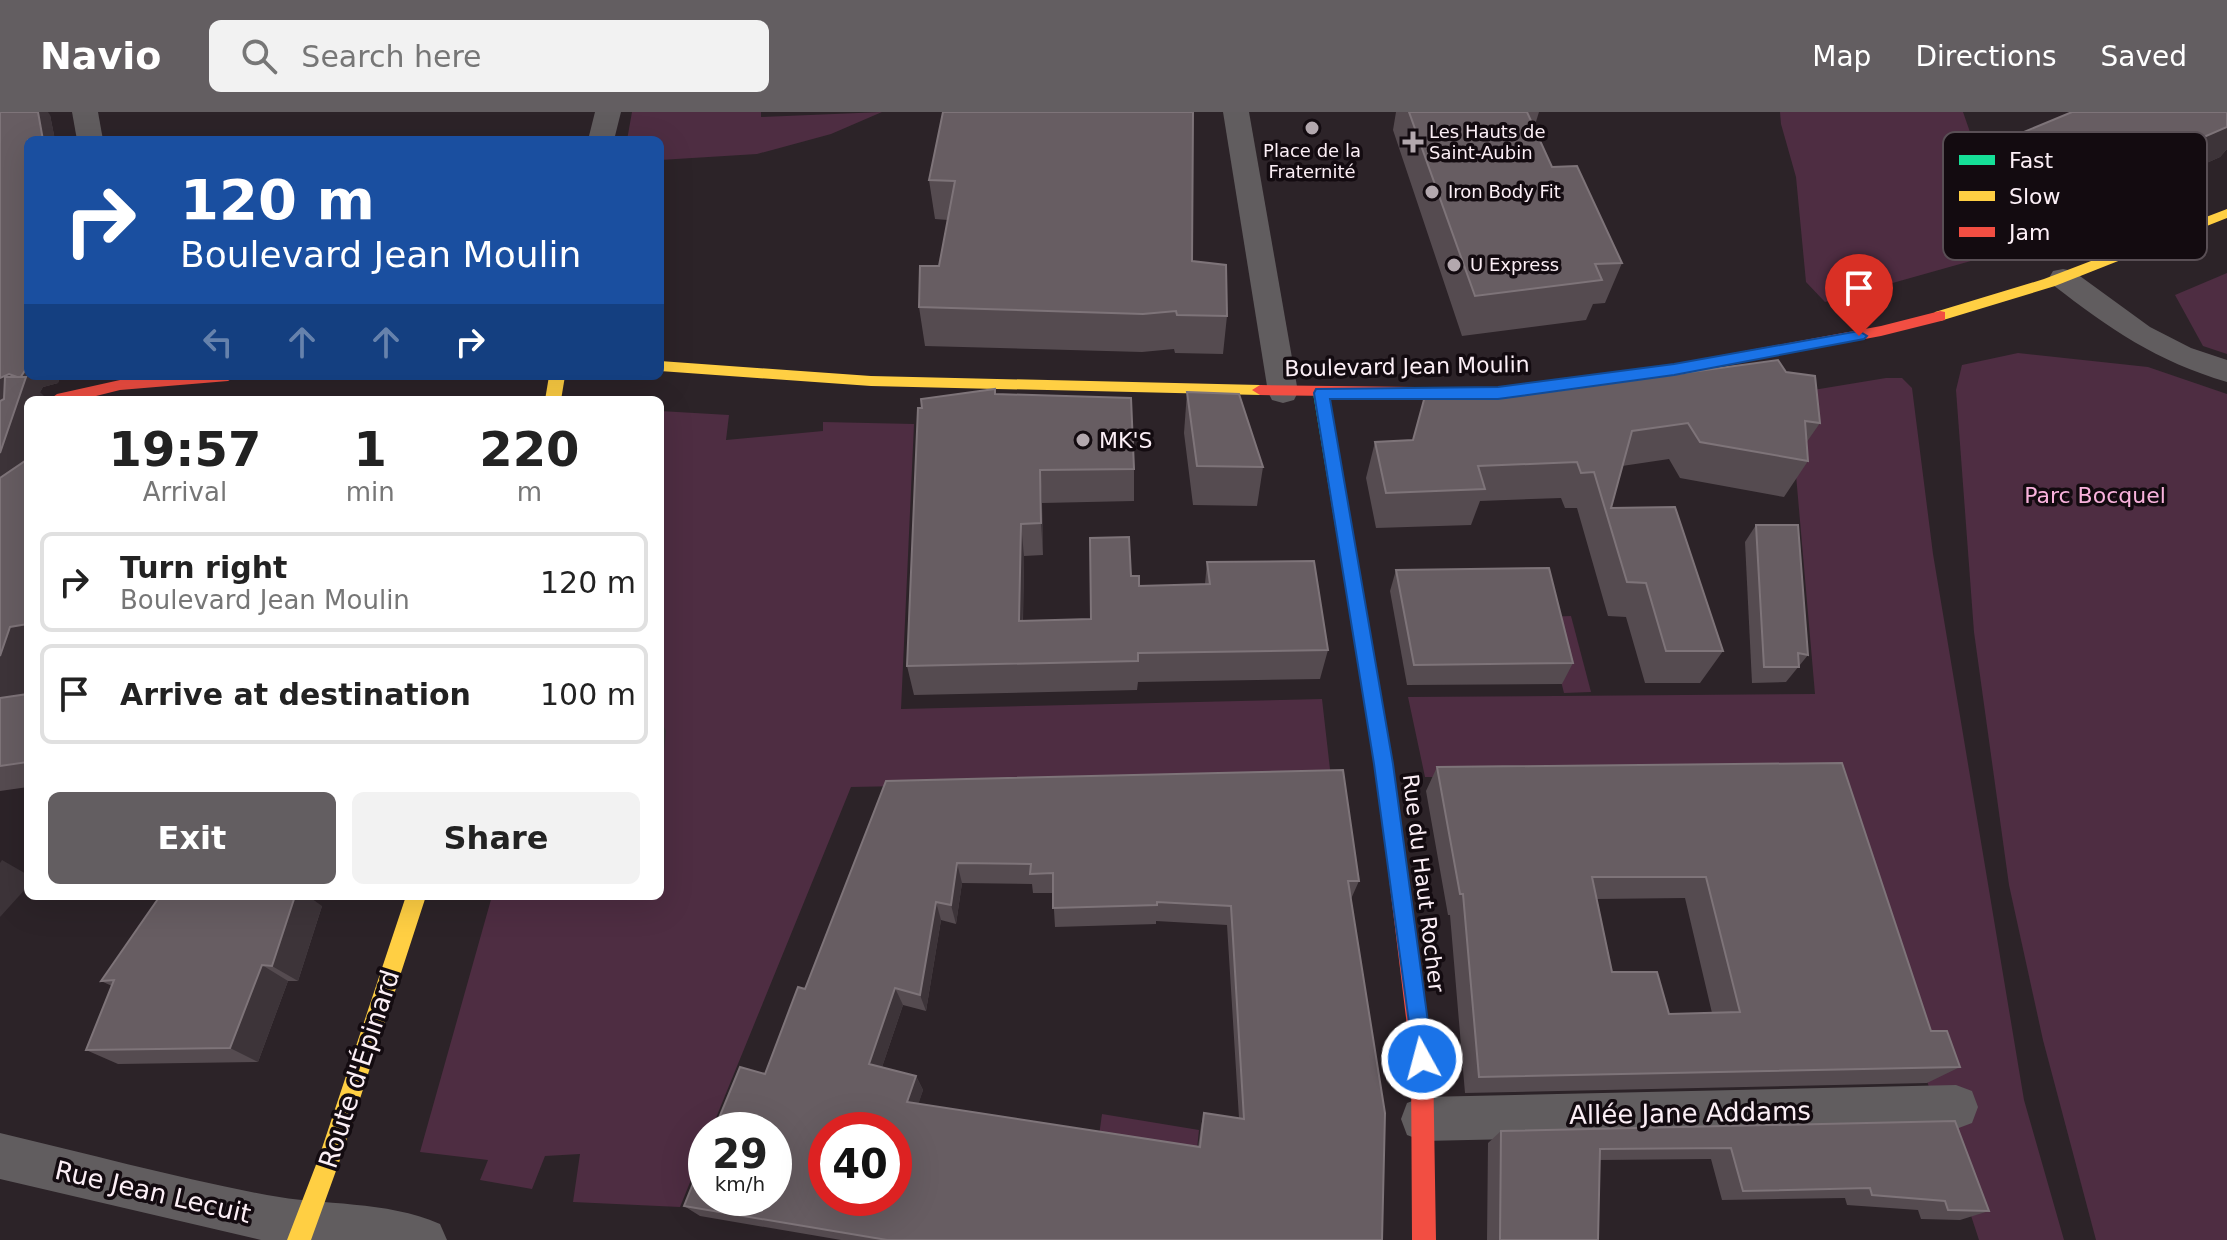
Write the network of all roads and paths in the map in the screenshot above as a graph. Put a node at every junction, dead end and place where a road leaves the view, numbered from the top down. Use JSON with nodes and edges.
{"nodes":[{"id":1,"x":85,"y":112,"type":"edge"},
{"id":2,"x":608,"y":112,"type":"edge"},
{"id":3,"x":1236,"y":112,"type":"edge"},
{"id":4,"x":89,"y":136,"type":"edge"},
{"id":5,"x":602,"y":136,"type":"edge"},
{"id":6,"x":2227,"y":213,"type":"edge"},
{"id":7,"x":2207,"y":221,"type":"edge"},
{"id":8,"x":2108,"y":260,"type":"edge"},
{"id":9,"x":2063,"y":278,"type":"junction"},
{"id":10,"x":664,"y":366,"type":"edge"},
{"id":11,"x":2227,"y":371,"type":"edge"},
{"id":12,"x":133,"y":380,"type":"edge"},
{"id":13,"x":1283,"y":392,"type":"junction"},
{"id":14,"x":1321,"y":393,"type":"junction"},
{"id":15,"x":70,"y":396,"type":"edge"},
{"id":16,"x":415,"y":900,"type":"edge"},
{"id":17,"x":1956,"y":1107,"type":"dead end"},
{"id":18,"x":1423,"y":1119,"type":"junction"},
{"id":19,"x":0,"y":1156,"type":"edge"},
{"id":20,"x":303,"y":1231,"type":"edge"},
{"id":21,"x":424,"y":1240,"type":"edge"},
{"id":22,"x":1424,"y":1240,"type":"edge"}],
"edges":[{"from":1,"to":4,"type":"street"},
{"from":2,"to":5,"type":"street"},
{"from":3,"to":13,"type":"street"},
{"from":6,"to":7,"type":"main road","name":"Boulevard Jean Moulin"},
{"from":8,"to":9,"type":"main road","name":"Boulevard Jean Moulin"},
{"from":9,"to":11,"type":"street"},
{"from":9,"to":14,"type":"main road","name":"Boulevard Jean Moulin"},
{"from":10,"to":13,"type":"main road","name":"Boulevard Jean Moulin"},
{"from":12,"to":15,"type":"main road"},
{"from":13,"to":14,"type":"main road","name":"Boulevard Jean Moulin"},
{"from":14,"to":18,"type":"main road","name":"Rue du Haut Rocher"},
{"from":16,"to":20,"type":"main road","name":"Route d'Épinard"},
{"from":17,"to":18,"type":"street","name":"Allée Jane Addams"},
{"from":18,"to":22,"type":"main road","name":"Rue du Haut Rocher"},
{"from":19,"to":20,"type":"street","name":"Rue Jean Lecuit"},
{"from":20,"to":21,"type":"street","name":"Rue Jean Lecuit"}]}
